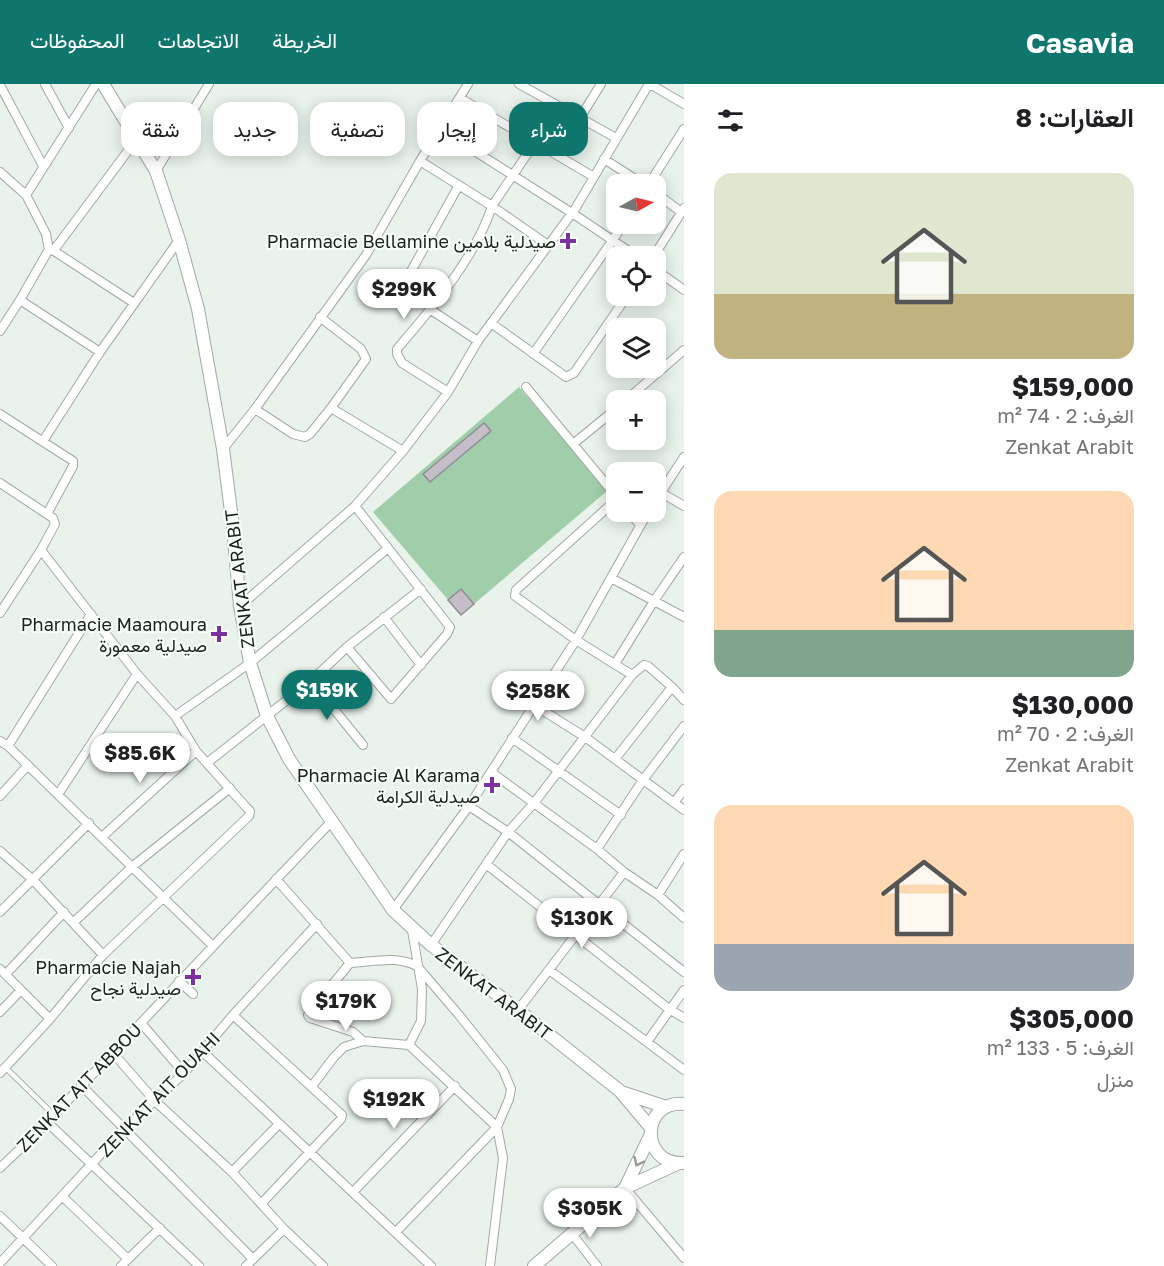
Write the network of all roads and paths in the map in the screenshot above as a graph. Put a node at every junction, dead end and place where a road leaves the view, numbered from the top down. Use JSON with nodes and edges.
{"nodes":[{"id":1,"x":45,"y":84,"type":"edge"},
{"id":2,"x":96,"y":84,"type":"edge"},
{"id":3,"x":103,"y":84,"type":"edge"},
{"id":4,"x":209,"y":84,"type":"edge"},
{"id":5,"x":468,"y":84,"type":"edge"},
{"id":6,"x":601,"y":84,"type":"edge"},
{"id":7,"x":649,"y":84,"type":"edge"},
{"id":8,"x":0,"y":85,"type":"edge"},
{"id":9,"x":522,"y":85,"type":"edge"},
{"id":10,"x":460,"y":98,"type":"junction"},
{"id":11,"x":457,"y":102,"type":"edge"},
{"id":12,"x":551,"y":102,"type":"edge"},
{"id":13,"x":684,"y":104,"type":"edge"},
{"id":14,"x":588,"y":105,"type":"edge"},
{"id":15,"x":121,"y":115,"type":"edge"},
{"id":16,"x":588,"y":122,"type":"edge"},
{"id":17,"x":509,"y":126,"type":"edge"},
{"id":18,"x":69,"y":128,"type":"junction"},
{"id":19,"x":684,"y":129,"type":"edge"},
{"id":20,"x":616,"y":138,"type":"junction"},
{"id":21,"x":124,"y":156,"type":"edge"},
{"id":22,"x":146,"y":156,"type":"edge"},
{"id":23,"x":423,"y":156,"type":"edge"},
{"id":24,"x":482,"y":156,"type":"edge"},
{"id":25,"x":525,"y":156,"type":"edge"},
{"id":26,"x":560,"y":156,"type":"edge"},
{"id":27,"x":604,"y":159,"type":"junction"},
{"id":28,"x":420,"y":161,"type":"junction"},
{"id":29,"x":44,"y":166,"type":"junction"},
{"id":30,"x":156,"y":171,"type":"junction"},
{"id":31,"x":0,"y":172,"type":"edge"},
{"id":32,"x":627,"y":174,"type":"edge"},
{"id":33,"x":655,"y":174,"type":"edge"},
{"id":34,"x":512,"y":175,"type":"junction"},
{"id":35,"x":594,"y":177,"type":"junction"},
{"id":36,"x":459,"y":185,"type":"junction"},
{"id":37,"x":26,"y":195,"type":"junction"},
{"id":38,"x":666,"y":199,"type":"edge"},
{"id":39,"x":492,"y":206,"type":"junction"},
{"id":40,"x":683,"y":210,"type":"edge"},
{"id":41,"x":572,"y":213,"type":"junction"},
{"id":42,"x":617,"y":234,"type":"edge"},
{"id":43,"x":179,"y":240,"type":"junction"},
{"id":44,"x":612,"y":242,"type":"junction"},
{"id":45,"x":548,"y":245,"type":"junction"},
{"id":46,"x":619,"y":246,"type":"edge"},
{"id":47,"x":660,"y":246,"type":"edge"},
{"id":48,"x":51,"y":251,"type":"junction"},
{"id":49,"x":409,"y":275,"type":"dead end"},
{"id":50,"x":666,"y":277,"type":"edge"},
{"id":51,"x":684,"y":290,"type":"edge"},
{"id":52,"x":20,"y":300,"type":"junction"},
{"id":53,"x":134,"y":303,"type":"junction"},
{"id":54,"x":620,"y":306,"type":"edge"},
{"id":55,"x":431,"y":310,"type":"junction"},
{"id":56,"x":320,"y":317,"type":"junction"},
{"id":57,"x":491,"y":323,"type":"junction"},
{"id":58,"x":0,"y":331,"type":"edge"},
{"id":59,"x":478,"y":340,"type":"junction"},
{"id":60,"x":684,"y":350,"type":"edge"},
{"id":61,"x":100,"y":352,"type":"junction"},
{"id":62,"x":533,"y":354,"type":"junction"},
{"id":63,"x":526,"y":387,"type":"dead end"},
{"id":64,"x":638,"y":390,"type":"edge"},
{"id":65,"x":448,"y":392,"type":"junction"},
{"id":66,"x":331,"y":408,"type":"junction"},
{"id":67,"x":255,"y":410,"type":"junction"},
{"id":68,"x":0,"y":414,"type":"edge"},
{"id":69,"x":606,"y":417,"type":"edge"},
{"id":70,"x":43,"y":441,"type":"junction"},
{"id":71,"x":573,"y":444,"type":"junction"},
{"id":72,"x":223,"y":449,"type":"junction"},
{"id":73,"x":403,"y":451,"type":"junction"},
{"id":74,"x":684,"y":457,"type":"edge"},
{"id":75,"x":0,"y":483,"type":"edge"},
{"id":76,"x":666,"y":484,"type":"edge"},
{"id":77,"x":606,"y":485,"type":"edge"},
{"id":78,"x":666,"y":499,"type":"edge"},
{"id":79,"x":355,"y":506,"type":"junction"},
{"id":80,"x":684,"y":506,"type":"edge"},
{"id":81,"x":606,"y":507,"type":"edge"},
{"id":82,"x":47,"y":514,"type":"junction"},
{"id":83,"x":637,"y":522,"type":"edge"},
{"id":84,"x":642,"y":522,"type":"edge"},
{"id":85,"x":640,"y":525,"type":"junction"},
{"id":86,"x":387,"y":549,"type":"junction"},
{"id":87,"x":41,"y":550,"type":"junction"},
{"id":88,"x":684,"y":557,"type":"edge"},
{"id":89,"x":611,"y":578,"type":"junction"},
{"id":90,"x":421,"y":589,"type":"junction"},
{"id":91,"x":654,"y":601,"type":"junction"},
{"id":92,"x":240,"y":606,"type":"junction"},
{"id":93,"x":0,"y":613,"type":"edge"},
{"id":94,"x":91,"y":614,"type":"junction"},
{"id":95,"x":384,"y":617,"type":"junction"},
{"id":96,"x":684,"y":617,"type":"edge"},
{"id":97,"x":576,"y":640,"type":"junction"},
{"id":98,"x":347,"y":647,"type":"junction"},
{"id":99,"x":250,"y":663,"type":"junction"},
{"id":100,"x":615,"y":664,"type":"junction"},
{"id":101,"x":421,"y":665,"type":"junction"},
{"id":102,"x":137,"y":674,"type":"junction"},
{"id":103,"x":632,"y":675,"type":"junction"},
{"id":104,"x":311,"y":681,"type":"junction"},
{"id":105,"x":672,"y":687,"type":"junction"},
{"id":106,"x":684,"y":700,"type":"edge"},
{"id":107,"x":534,"y":705,"type":"junction"},
{"id":108,"x":174,"y":716,"type":"junction"},
{"id":109,"x":267,"y":716,"type":"junction"},
{"id":110,"x":684,"y":726,"type":"edge"},
{"id":111,"x":585,"y":737,"type":"junction"},
{"id":112,"x":512,"y":738,"type":"junction"},
{"id":113,"x":4,"y":743,"type":"edge"},
{"id":114,"x":363,"y":745,"type":"dead end"},
{"id":115,"x":196,"y":751,"type":"junction"},
{"id":116,"x":615,"y":759,"type":"junction"},
{"id":117,"x":207,"y":763,"type":"junction"},
{"id":118,"x":28,"y":765,"type":"junction"},
{"id":119,"x":558,"y":770,"type":"junction"},
{"id":120,"x":491,"y":772,"type":"junction"},
{"id":121,"x":643,"y":780,"type":"junction"},
{"id":122,"x":230,"y":788,"type":"junction"},
{"id":123,"x":684,"y":789,"type":"edge"},
{"id":124,"x":59,"y":793,"type":"junction"},
{"id":125,"x":0,"y":796,"type":"edge"},
{"id":126,"x":534,"y":802,"type":"junction"},
{"id":127,"x":674,"y":802,"type":"junction"},
{"id":128,"x":469,"y":806,"type":"junction"},
{"id":129,"x":684,"y":810,"type":"edge"},
{"id":130,"x":621,"y":815,"type":"junction"},
{"id":131,"x":331,"y":822,"type":"junction"},
{"id":132,"x":89,"y":823,"type":"junction"},
{"id":133,"x":508,"y":832,"type":"junction"},
{"id":134,"x":102,"y":837,"type":"junction"},
{"id":135,"x":597,"y":849,"type":"junction"},
{"id":136,"x":0,"y":851,"type":"edge"},
{"id":137,"x":684,"y":854,"type":"edge"},
{"id":138,"x":486,"y":864,"type":"junction"},
{"id":139,"x":133,"y":866,"type":"junction"},
{"id":140,"x":680,"y":869,"type":"edge"},
{"id":141,"x":624,"y":872,"type":"junction"},
{"id":142,"x":276,"y":879,"type":"junction"},
{"id":143,"x":33,"y":880,"type":"junction"},
{"id":144,"x":658,"y":895,"type":"junction"},
{"id":145,"x":164,"y":896,"type":"junction"},
{"id":146,"x":599,"y":905,"type":"junction"},
{"id":147,"x":393,"y":910,"type":"junction"},
{"id":148,"x":0,"y":912,"type":"edge"},
{"id":149,"x":64,"y":912,"type":"junction"},
{"id":150,"x":684,"y":918,"type":"edge"},
{"id":151,"x":74,"y":921,"type":"junction"},
{"id":152,"x":317,"y":924,"type":"junction"},
{"id":153,"x":412,"y":930,"type":"junction"},
{"id":154,"x":576,"y":935,"type":"junction"},
{"id":155,"x":431,"y":945,"type":"junction"},
{"id":156,"x":213,"y":946,"type":"junction"},
{"id":157,"x":103,"y":955,"type":"junction"},
{"id":158,"x":350,"y":963,"type":"junction"},
{"id":159,"x":417,"y":966,"type":"junction"},
{"id":160,"x":549,"y":970,"type":"junction"},
{"id":161,"x":3,"y":972,"type":"edge"},
{"id":162,"x":684,"y":972,"type":"edge"},
{"id":163,"x":179,"y":981,"type":"junction"},
{"id":164,"x":21,"y":990,"type":"junction"},
{"id":165,"x":684,"y":990,"type":"edge"},
{"id":166,"x":194,"y":994,"type":"dead end"},
{"id":167,"x":518,"y":1010,"type":"junction"},
{"id":168,"x":669,"y":1010,"type":"junction"},
{"id":169,"x":0,"y":1012,"type":"edge"},
{"id":170,"x":233,"y":1015,"type":"junction"},
{"id":171,"x":684,"y":1018,"type":"edge"},
{"id":172,"x":50,"y":1019,"type":"junction"},
{"id":173,"x":142,"y":1024,"type":"junction"},
{"id":174,"x":363,"y":1041,"type":"junction"},
{"id":175,"x":647,"y":1042,"type":"junction"},
{"id":176,"x":410,"y":1045,"type":"junction"},
{"id":177,"x":202,"y":1052,"type":"junction"},
{"id":178,"x":113,"y":1053,"type":"junction"},
{"id":179,"x":3,"y":1070,"type":"edge"},
{"id":180,"x":684,"y":1070,"type":"edge"},
{"id":181,"x":184,"y":1073,"type":"junction"},
{"id":182,"x":81,"y":1085,"type":"junction"},
{"id":183,"x":312,"y":1086,"type":"junction"},
{"id":184,"x":454,"y":1086,"type":"junction"},
{"id":185,"x":620,"y":1091,"type":"junction"},
{"id":186,"x":155,"y":1101,"type":"junction"},
{"id":187,"x":683,"y":1102,"type":"edge"},
{"id":188,"x":666,"y":1107,"type":"junction"},
{"id":189,"x":54,"y":1115,"type":"junction"},
{"id":190,"x":47,"y":1122,"type":"junction"},
{"id":191,"x":279,"y":1124,"type":"junction"},
{"id":192,"x":497,"y":1127,"type":"junction"},
{"id":193,"x":124,"y":1129,"type":"junction"},
{"id":194,"x":651,"y":1132,"type":"junction"},
{"id":195,"x":309,"y":1153,"type":"junction"},
{"id":196,"x":681,"y":1163,"type":"edge"},
{"id":197,"x":92,"y":1164,"type":"junction"},
{"id":198,"x":1,"y":1166,"type":"edge"},
{"id":199,"x":232,"y":1172,"type":"junction"},
{"id":200,"x":625,"y":1188,"type":"junction"},
{"id":201,"x":353,"y":1192,"type":"junction"},
{"id":202,"x":63,"y":1197,"type":"junction"},
{"id":203,"x":261,"y":1204,"type":"junction"},
{"id":204,"x":0,"y":1216,"type":"edge"},
{"id":205,"x":160,"y":1228,"type":"junction"},
{"id":206,"x":284,"y":1229,"type":"junction"},
{"id":207,"x":396,"y":1232,"type":"junction"},
{"id":208,"x":573,"y":1235,"type":"junction"},
{"id":209,"x":24,"y":1238,"type":"junction"},
{"id":210,"x":252,"y":1258,"type":"junction"},
{"id":211,"x":684,"y":1258,"type":"edge"},
{"id":212,"x":128,"y":1259,"type":"junction"},
{"id":213,"x":0,"y":1263,"type":"edge"},
{"id":214,"x":52,"y":1266,"type":"edge"},
{"id":215,"x":121,"y":1266,"type":"edge"},
{"id":216,"x":199,"y":1266,"type":"edge"},
{"id":217,"x":246,"y":1266,"type":"edge"},
{"id":218,"x":323,"y":1266,"type":"edge"},
{"id":219,"x":430,"y":1266,"type":"edge"},
{"id":220,"x":490,"y":1266,"type":"edge"},
{"id":221,"x":534,"y":1266,"type":"edge"},
{"id":222,"x":597,"y":1266,"type":"edge"}],
"edges":[{"from":1,"to":18,"type":"street"},
{"from":2,"to":18,"type":"street"},
{"from":3,"to":15,"type":"street","name":"ZENKAT ARABIT"},
{"from":4,"to":30,"type":"street"},
{"from":5,"to":10,"type":"street"},
{"from":6,"to":14,"type":"street"},
{"from":7,"to":13,"type":"street"},
{"from":7,"to":20,"type":"street"},
{"from":8,"to":29,"type":"street"},
{"from":9,"to":12,"type":"street"},
{"from":10,"to":11,"type":"street"},
{"from":10,"to":17,"type":"street"},
{"from":16,"to":20,"type":"street"},
{"from":18,"to":29,"type":"street"},
{"from":19,"to":33,"type":"street"},
{"from":20,"to":27,"type":"street"},
{"from":21,"to":48,"type":"street"},
{"from":22,"to":30,"type":"street","name":"ZENKAT ARABIT"},
{"from":23,"to":28,"type":"street"},
{"from":24,"to":34,"type":"street"},
{"from":25,"to":34,"type":"street"},
{"from":26,"to":35,"type":"street"},
{"from":27,"to":32,"type":"street"},
{"from":27,"to":35,"type":"street"},
{"from":28,"to":36,"type":"street"},
{"from":28,"to":56,"type":"street"},
{"from":29,"to":37,"type":"street"},
{"from":30,"to":43,"type":"street","name":"ZENKAT ARABIT"},
{"from":31,"to":37,"type":"street"},
{"from":34,"to":39,"type":"street"},
{"from":34,"to":41,"type":"street"},
{"from":35,"to":41,"type":"street"},
{"from":36,"to":39,"type":"street"},
{"from":36,"to":49,"type":"street"},
{"from":37,"to":48,"type":"street"},
{"from":38,"to":40,"type":"street"},
{"from":39,"to":45,"type":"street"},
{"from":39,"to":55,"type":"street"},
{"from":40,"to":47,"type":"street"},
{"from":41,"to":44,"type":"street"},
{"from":41,"to":45,"type":"street"},
{"from":42,"to":44,"type":"street"},
{"from":43,"to":53,"type":"street"},
{"from":43,"to":72,"type":"street","name":"ZENKAT ARABIT"},
{"from":44,"to":46,"type":"street"},
{"from":44,"to":62,"type":"street"},
{"from":45,"to":57,"type":"street"},
{"from":48,"to":52,"type":"street"},
{"from":48,"to":53,"type":"street"},
{"from":50,"to":51,"type":"street"},
{"from":52,"to":58,"type":"street"},
{"from":52,"to":61,"type":"street"},
{"from":53,"to":61,"type":"street"},
{"from":54,"to":62,"type":"street"},
{"from":55,"to":59,"type":"street"},
{"from":55,"to":65,"type":"street"},
{"from":56,"to":66,"type":"street"},
{"from":56,"to":67,"type":"street"},
{"from":57,"to":59,"type":"street"},
{"from":57,"to":62,"type":"street"},
{"from":59,"to":65,"type":"street"},
{"from":60,"to":64,"type":"street"},
{"from":61,"to":70,"type":"street"},
{"from":63,"to":71,"type":"street"},
{"from":65,"to":73,"type":"street"},
{"from":66,"to":67,"type":"street"},
{"from":66,"to":73,"type":"street"},
{"from":67,"to":72,"type":"street"},
{"from":68,"to":70,"type":"street"},
{"from":69,"to":71,"type":"street"},
{"from":70,"to":82,"type":"street"},
{"from":71,"to":77,"type":"street"},
{"from":72,"to":92,"type":"street","name":"ZENKAT ARABIT"},
{"from":73,"to":79,"type":"street"},
{"from":74,"to":76,"type":"street"},
{"from":75,"to":82,"type":"street"},
{"from":78,"to":80,"type":"street"},
{"from":79,"to":86,"type":"street"},
{"from":79,"to":92,"type":"street"},
{"from":81,"to":97,"type":"street"},
{"from":82,"to":87,"type":"street"},
{"from":83,"to":85,"type":"street"},
{"from":84,"to":85,"type":"street"},
{"from":85,"to":89,"type":"street"},
{"from":86,"to":90,"type":"street"},
{"from":86,"to":99,"type":"street"},
{"from":87,"to":93,"type":"street"},
{"from":87,"to":94,"type":"street"},
{"from":88,"to":91,"type":"street"},
{"from":89,"to":91,"type":"street"},
{"from":89,"to":97,"type":"street"},
{"from":90,"to":95,"type":"street"},
{"from":90,"to":101,"type":"street"},
{"from":91,"to":96,"type":"street"},
{"from":91,"to":100,"type":"street"},
{"from":92,"to":99,"type":"street","name":"ZENKAT ARABIT"},
{"from":94,"to":102,"type":"street"},
{"from":94,"to":113,"type":"street"},
{"from":95,"to":98,"type":"street"},
{"from":95,"to":101,"type":"street"},
{"from":97,"to":100,"type":"street"},
{"from":97,"to":107,"type":"street"},
{"from":98,"to":101,"type":"street"},
{"from":98,"to":104,"type":"street"},
{"from":99,"to":108,"type":"street"},
{"from":99,"to":109,"type":"street","name":"ZENKAT ARABIT"},
{"from":100,"to":103,"type":"street"},
{"from":102,"to":108,"type":"street"},
{"from":102,"to":124,"type":"street"},
{"from":103,"to":105,"type":"street"},
{"from":103,"to":111,"type":"street"},
{"from":104,"to":109,"type":"street"},
{"from":104,"to":114,"type":"street"},
{"from":105,"to":106,"type":"street"},
{"from":105,"to":116,"type":"street"},
{"from":107,"to":111,"type":"street"},
{"from":107,"to":112,"type":"street"},
{"from":108,"to":115,"type":"street"},
{"from":109,"to":117,"type":"street"},
{"from":109,"to":131,"type":"street","name":"ZENKAT ARABIT"},
{"from":110,"to":121,"type":"street"},
{"from":111,"to":116,"type":"street"},
{"from":111,"to":119,"type":"street"},
{"from":112,"to":119,"type":"street"},
{"from":112,"to":120,"type":"street"},
{"from":113,"to":118,"type":"street"},
{"from":115,"to":117,"type":"street"},
{"from":115,"to":134,"type":"street"},
{"from":116,"to":121,"type":"street"},
{"from":117,"to":122,"type":"street"},
{"from":118,"to":124,"type":"street"},
{"from":118,"to":125,"type":"street"},
{"from":119,"to":126,"type":"street"},
{"from":119,"to":130,"type":"street"},
{"from":120,"to":126,"type":"street"},
{"from":120,"to":128,"type":"street"},
{"from":121,"to":127,"type":"street"},
{"from":121,"to":130,"type":"street"},
{"from":122,"to":139,"type":"street"},
{"from":122,"to":145,"type":"street"},
{"from":123,"to":127,"type":"street"},
{"from":124,"to":132,"type":"street"},
{"from":126,"to":133,"type":"street"},
{"from":126,"to":135,"type":"street"},
{"from":127,"to":129,"type":"street"},
{"from":128,"to":133,"type":"street"},
{"from":128,"to":147,"type":"street"},
{"from":130,"to":135,"type":"street"},
{"from":131,"to":142,"type":"street","name":"ZENKAT AIT ABBOU"},
{"from":131,"to":147,"type":"street","name":"ZENKAT ARABIT"},
{"from":132,"to":134,"type":"street"},
{"from":132,"to":143,"type":"street"},
{"from":133,"to":138,"type":"street"},
{"from":133,"to":146,"type":"street"},
{"from":134,"to":139,"type":"street"},
{"from":135,"to":141,"type":"street"},
{"from":136,"to":143,"type":"street"},
{"from":137,"to":140,"type":"street"},
{"from":138,"to":154,"type":"street"},
{"from":138,"to":155,"type":"street"},
{"from":139,"to":145,"type":"street"},
{"from":139,"to":151,"type":"street"},
{"from":140,"to":144,"type":"street"},
{"from":141,"to":144,"type":"street"},
{"from":141,"to":146,"type":"street"},
{"from":142,"to":152,"type":"street"},
{"from":142,"to":156,"type":"street","name":"ZENKAT AIT ABBOU"},
{"from":143,"to":148,"type":"street"},
{"from":143,"to":149,"type":"street"},
{"from":144,"to":150,"type":"street"},
{"from":145,"to":156,"type":"street"},
{"from":145,"to":157,"type":"street"},
{"from":146,"to":154,"type":"street"},
{"from":146,"to":162,"type":"street"},
{"from":147,"to":153,"type":"street","name":"ZENKAT ARABIT"},
{"from":149,"to":151,"type":"street"},
{"from":149,"to":161,"type":"street"},
{"from":151,"to":157,"type":"street"},
{"from":152,"to":158,"type":"street"},
{"from":152,"to":170,"type":"street","name":"ZENKAT AIT OUAHI"},
{"from":153,"to":155,"type":"street","name":"ZENKAT ARABIT"},
{"from":153,"to":159,"type":"street"},
{"from":154,"to":160,"type":"street"},
{"from":154,"to":168,"type":"street"},
{"from":155,"to":167,"type":"street","name":"ZENKAT ARABIT"},
{"from":156,"to":163,"type":"street","name":"ZENKAT AIT ABBOU"},
{"from":157,"to":172,"type":"street"},
{"from":158,"to":159,"type":"street"},
{"from":158,"to":174,"type":"street"},
{"from":159,"to":176,"type":"street"},
{"from":159,"to":192,"type":"street"},
{"from":160,"to":167,"type":"street"},
{"from":160,"to":175,"type":"street"},
{"from":161,"to":164,"type":"street"},
{"from":163,"to":166,"type":"street"},
{"from":163,"to":173,"type":"street","name":"ZENKAT AIT ABBOU"},
{"from":164,"to":169,"type":"street"},
{"from":164,"to":172,"type":"street"},
{"from":165,"to":168,"type":"street"},
{"from":167,"to":185,"type":"street","name":"ZENKAT ARABIT"},
{"from":168,"to":171,"type":"street"},
{"from":168,"to":175,"type":"street"},
{"from":170,"to":177,"type":"street","name":"ZENKAT AIT OUAHI"},
{"from":170,"to":183,"type":"street"},
{"from":172,"to":179,"type":"street"},
{"from":173,"to":178,"type":"street","name":"ZENKAT AIT ABBOU"},
{"from":173,"to":181,"type":"street"},
{"from":174,"to":176,"type":"street"},
{"from":174,"to":183,"type":"street"},
{"from":175,"to":180,"type":"street"},
{"from":176,"to":184,"type":"street"},
{"from":177,"to":181,"type":"street","name":"ZENKAT AIT OUAHI"},
{"from":177,"to":191,"type":"street"},
{"from":178,"to":182,"type":"street","name":"ZENKAT AIT ABBOU"},
{"from":178,"to":186,"type":"street"},
{"from":179,"to":189,"type":"lane"},
{"from":181,"to":186,"type":"street","name":"ZENKAT AIT OUAHI"},
{"from":182,"to":189,"type":"street","name":"ZENKAT AIT ABBOU"},
{"from":182,"to":193,"type":"street"},
{"from":183,"to":195,"type":"street"},
{"from":184,"to":192,"type":"street"},
{"from":184,"to":201,"type":"street"},
{"from":185,"to":188,"type":"street"},
{"from":185,"to":194,"type":"street"},
{"from":186,"to":193,"type":"street","name":"ZENKAT AIT OUAHI"},
{"from":186,"to":199,"type":"street"},
{"from":187,"to":188,"type":"street"},
{"from":188,"to":194,"type":"street"},
{"from":189,"to":190,"type":"street","name":"ZENKAT AIT ABBOU"},
{"from":190,"to":197,"type":"street"},
{"from":190,"to":198,"type":"street","name":"ZENKAT AIT ABBOU"},
{"from":191,"to":195,"type":"street"},
{"from":191,"to":199,"type":"street"},
{"from":192,"to":207,"type":"street"},
{"from":192,"to":220,"type":"street"},
{"from":193,"to":197,"type":"street","name":"ZENKAT AIT OUAHI"},
{"from":193,"to":210,"type":"street"},
{"from":194,"to":196,"type":"street"},
{"from":194,"to":200,"type":"street","one_way":true},
{"from":195,"to":201,"type":"street"},
{"from":195,"to":203,"type":"street"},
{"from":196,"to":200,"type":"street"},
{"from":197,"to":202,"type":"street","name":"ZENKAT AIT OUAHI"},
{"from":197,"to":205,"type":"street"},
{"from":199,"to":203,"type":"street"},
{"from":200,"to":208,"type":"street"},
{"from":200,"to":211,"type":"street"},
{"from":201,"to":207,"type":"street"},
{"from":202,"to":209,"type":"street","name":"ZENKAT AIT OUAHI"},
{"from":202,"to":212,"type":"street"},
{"from":203,"to":206,"type":"street"},
{"from":204,"to":209,"type":"street"},
{"from":205,"to":212,"type":"street"},
{"from":205,"to":216,"type":"street"},
{"from":206,"to":210,"type":"street"},
{"from":206,"to":218,"type":"street"},
{"from":207,"to":219,"type":"street"},
{"from":208,"to":221,"type":"street"},
{"from":208,"to":222,"type":"street"},
{"from":209,"to":213,"type":"street","name":"ZENKAT AIT OUAHI"},
{"from":209,"to":214,"type":"street"},
{"from":210,"to":217,"type":"street"},
{"from":212,"to":215,"type":"street"}]}
